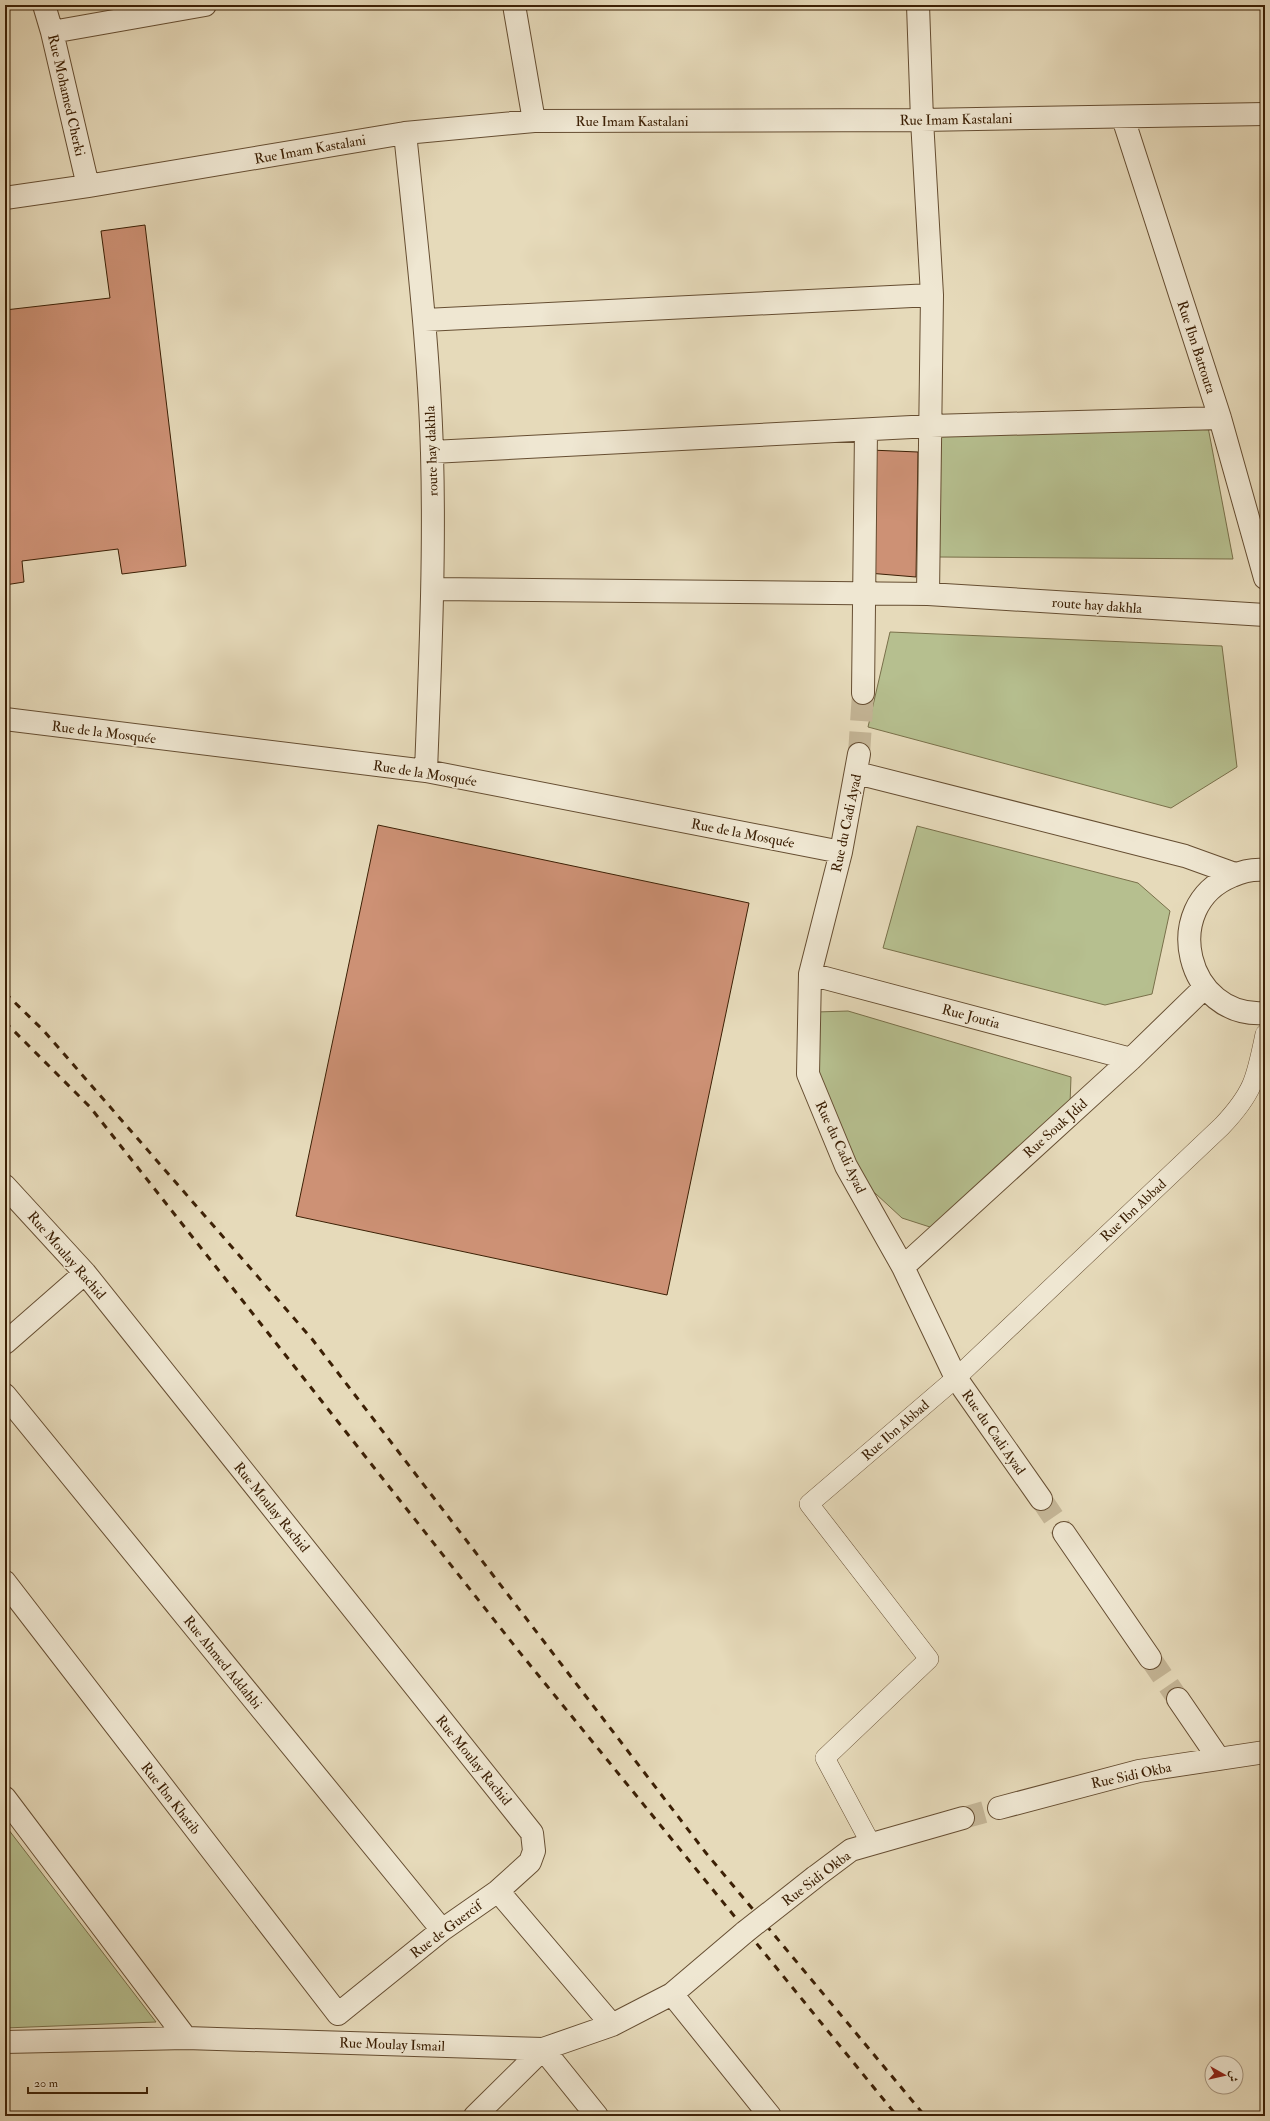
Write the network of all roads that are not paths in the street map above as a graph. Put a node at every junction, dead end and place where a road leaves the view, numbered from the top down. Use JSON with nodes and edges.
{"nodes":[{"id":1,"x":44,"y":5,"type":"edge"},
{"id":2,"x":205,"y":5,"type":"edge"},
{"id":3,"x":514,"y":5,"type":"edge"},
{"id":4,"x":918,"y":5,"type":"edge"},
{"id":5,"x":52,"y":32,"type":"junction"},
{"id":6,"x":1265,"y":114,"type":"edge"},
{"id":7,"x":1123,"y":118,"type":"junction"},
{"id":8,"x":922,"y":120,"type":"junction"},
{"id":9,"x":534,"y":121,"type":"junction"},
{"id":10,"x":405,"y":133,"type":"junction"},
{"id":11,"x":88,"y":186,"type":"junction"},
{"id":12,"x":5,"y":198,"type":"edge"},
{"id":13,"x":932,"y":295,"type":"junction"},
{"id":14,"x":425,"y":320,"type":"junction"},
{"id":15,"x":1220,"y":418,"type":"junction"},
{"id":16,"x":930,"y":426,"type":"junction"},
{"id":17,"x":866,"y":430,"type":"junction"},
{"id":18,"x":432,"y":452,"type":"junction"},
{"id":19,"x":1265,"y":578,"type":"edge"},
{"id":20,"x":434,"y":589,"type":"junction"},
{"id":21,"x":865,"y":593,"type":"junction"},
{"id":22,"x":928,"y":594,"type":"junction"},
{"id":23,"x":1265,"y":615,"type":"edge"},
{"id":24,"x":863,"y":693,"type":"tunnel mouth"},
{"id":25,"x":5,"y":720,"type":"edge"},
{"id":26,"x":426,"y":771,"type":"junction"},
{"id":27,"x":841,"y":852,"type":"junction"},
{"id":28,"x":1265,"y":870,"type":"edge"},
{"id":29,"x":1235,"y":874,"type":"junction"},
{"id":30,"x":810,"y":974,"type":"junction"},
{"id":31,"x":1205,"y":987,"type":"junction"},
{"id":32,"x":1265,"y":1013,"type":"edge"},
{"id":33,"x":1265,"y":1034,"type":"edge"},
{"id":34,"x":1131,"y":1059,"type":"junction"},
{"id":35,"x":8,"y":1194,"type":"edge"},
{"id":36,"x":903,"y":1267,"type":"junction"},
{"id":37,"x":85,"y":1273,"type":"junction"},
{"id":38,"x":5,"y":1342,"type":"edge"},
{"id":39,"x":956,"y":1378,"type":"junction"},
{"id":40,"x":5,"y":1394,"type":"edge"},
{"id":41,"x":1041,"y":1499,"type":"tunnel mouth"},
{"id":42,"x":1064,"y":1533,"type":"tunnel mouth"},
{"id":43,"x":5,"y":1582,"type":"edge"},
{"id":44,"x":1150,"y":1658,"type":"tunnel mouth"},
{"id":45,"x":1178,"y":1699,"type":"tunnel mouth"},
{"id":46,"x":1265,"y":1752,"type":"edge"},
{"id":47,"x":1219,"y":1758,"type":"junction"},
{"id":48,"x":5,"y":1798,"type":"edge"},
{"id":49,"x":999,"y":1808,"type":"tunnel mouth"},
{"id":50,"x":963,"y":1818,"type":"tunnel mouth"},
{"id":51,"x":532,"y":1833,"type":"joint"},
{"id":52,"x":861,"y":1847,"type":"junction"},
{"id":53,"x":498,"y":1891,"type":"junction"},
{"id":54,"x":442,"y":1930,"type":"junction"},
{"id":55,"x":745,"y":1932,"type":"joint"},
{"id":56,"x":672,"y":1994,"type":"junction"},
{"id":57,"x":338,"y":2014,"type":"junction"},
{"id":58,"x":612,"y":2025,"type":"junction"},
{"id":59,"x":186,"y":2038,"type":"junction"},
{"id":60,"x":5,"y":2042,"type":"edge"},
{"id":61,"x":340,"y":2042,"type":"junction"},
{"id":62,"x":543,"y":2049,"type":"junction"},
{"id":63,"x":475,"y":2116,"type":"edge"},
{"id":64,"x":597,"y":2116,"type":"edge"},
{"id":65,"x":770,"y":2116,"type":"edge"}],
"edges":[{"from":1,"to":5,"type":"street","name":"Rue Mohamed Cherki"},
{"from":2,"to":5,"type":"street"},
{"from":3,"to":9,"type":"street"},
{"from":4,"to":8,"type":"street"},
{"from":5,"to":11,"type":"street","name":"Rue Mohamed Cherki"},
{"from":6,"to":7,"type":"street","name":"Rue Imam Kastalani"},
{"from":7,"to":8,"type":"street","name":"Rue Imam Kastalani"},
{"from":7,"to":15,"type":"street","name":"Rue Ibn Battouta"},
{"from":8,"to":9,"type":"street","name":"Rue Imam Kastalani"},
{"from":8,"to":13,"type":"street"},
{"from":9,"to":10,"type":"street","name":"Rue Imam Kastalani"},
{"from":10,"to":11,"type":"street","name":"Rue Imam Kastalani"},
{"from":10,"to":14,"type":"street","name":"route hay dakhla"},
{"from":11,"to":12,"type":"street","name":"Rue Imam Kastalani"},
{"from":13,"to":14,"type":"street"},
{"from":13,"to":16,"type":"street"},
{"from":14,"to":18,"type":"street","name":"route hay dakhla"},
{"from":15,"to":16,"type":"street"},
{"from":15,"to":19,"type":"street","name":"Rue Ibn Battouta"},
{"from":16,"to":17,"type":"street"},
{"from":16,"to":22,"type":"street"},
{"from":17,"to":18,"type":"street"},
{"from":17,"to":21,"type":"street"},
{"from":18,"to":20,"type":"street","name":"route hay dakhla"},
{"from":20,"to":21,"type":"street","name":"route hay dakhla"},
{"from":20,"to":26,"type":"street","name":"route hay dakhla"},
{"from":21,"to":22,"type":"street","name":"route hay dakhla"},
{"from":21,"to":24,"type":"street"},
{"from":22,"to":23,"type":"street","name":"route hay dakhla"},
{"from":25,"to":26,"type":"street","name":"Rue de la Mosquée"},
{"from":26,"to":27,"type":"street","name":"Rue de la Mosquée"},
{"from":27,"to":29,"type":"street","name":"Rue du Cadi Ayad"},
{"from":27,"to":30,"type":"street","name":"Rue du Cadi Ayad"},
{"from":28,"to":29,"type":"street"},
{"from":29,"to":31,"type":"street"},
{"from":30,"to":34,"type":"street","name":"Rue Joutia"},
{"from":30,"to":36,"type":"street","name":"Rue du Cadi Ayad"},
{"from":31,"to":32,"type":"street"},
{"from":31,"to":34,"type":"street","name":"Rue Souk Jdid"},
{"from":33,"to":39,"type":"lane","name":"Rue Ibn Abbad"},
{"from":34,"to":36,"type":"street","name":"Rue Souk Jdid"},
{"from":35,"to":37,"type":"street","name":"Rue Moulay Rachid"},
{"from":36,"to":39,"type":"street","name":"Rue du Cadi Ayad"},
{"from":37,"to":38,"type":"street"},
{"from":37,"to":51,"type":"street","name":"Rue Moulay Rachid"},
{"from":39,"to":41,"type":"street","name":"Rue du Cadi Ayad"},
{"from":39,"to":52,"type":"lane","name":"Rue Ibn Abbad"},
{"from":40,"to":54,"type":"street","name":"Rue Ahmed Addahbi"},
{"from":42,"to":44,"type":"street"},
{"from":43,"to":57,"type":"street","name":"Rue Ibn Khatib"},
{"from":45,"to":47,"type":"street"},
{"from":46,"to":47,"type":"street","name":"Rue Sidi Okba"},
{"from":47,"to":49,"type":"street","name":"Rue Sidi Okba"},
{"from":48,"to":59,"type":"street"},
{"from":50,"to":52,"type":"street","name":"Rue Sidi Okba"},
{"from":51,"to":53,"type":"street","name":"Rue de Guercif"},
{"from":52,"to":55,"type":"street","name":"Rue Sidi Okba","bridge":true},
{"from":53,"to":54,"type":"street","name":"Rue de Guercif"},
{"from":53,"to":58,"type":"street"},
{"from":54,"to":57,"type":"street","name":"Rue de Guercif"},
{"from":55,"to":56,"type":"street","name":"Rue Moulay Ismail"},
{"from":56,"to":58,"type":"street","name":"Rue Moulay Ismail"},
{"from":56,"to":65,"type":"street"},
{"from":57,"to":61,"type":"street"},
{"from":58,"to":62,"type":"street","name":"Rue Moulay Ismail"},
{"from":59,"to":60,"type":"street","name":"Rue Moulay Ismail"},
{"from":59,"to":61,"type":"street","name":"Rue Moulay Ismail"},
{"from":61,"to":62,"type":"street","name":"Rue Moulay Ismail"},
{"from":62,"to":63,"type":"street"},
{"from":62,"to":64,"type":"street"}]}
